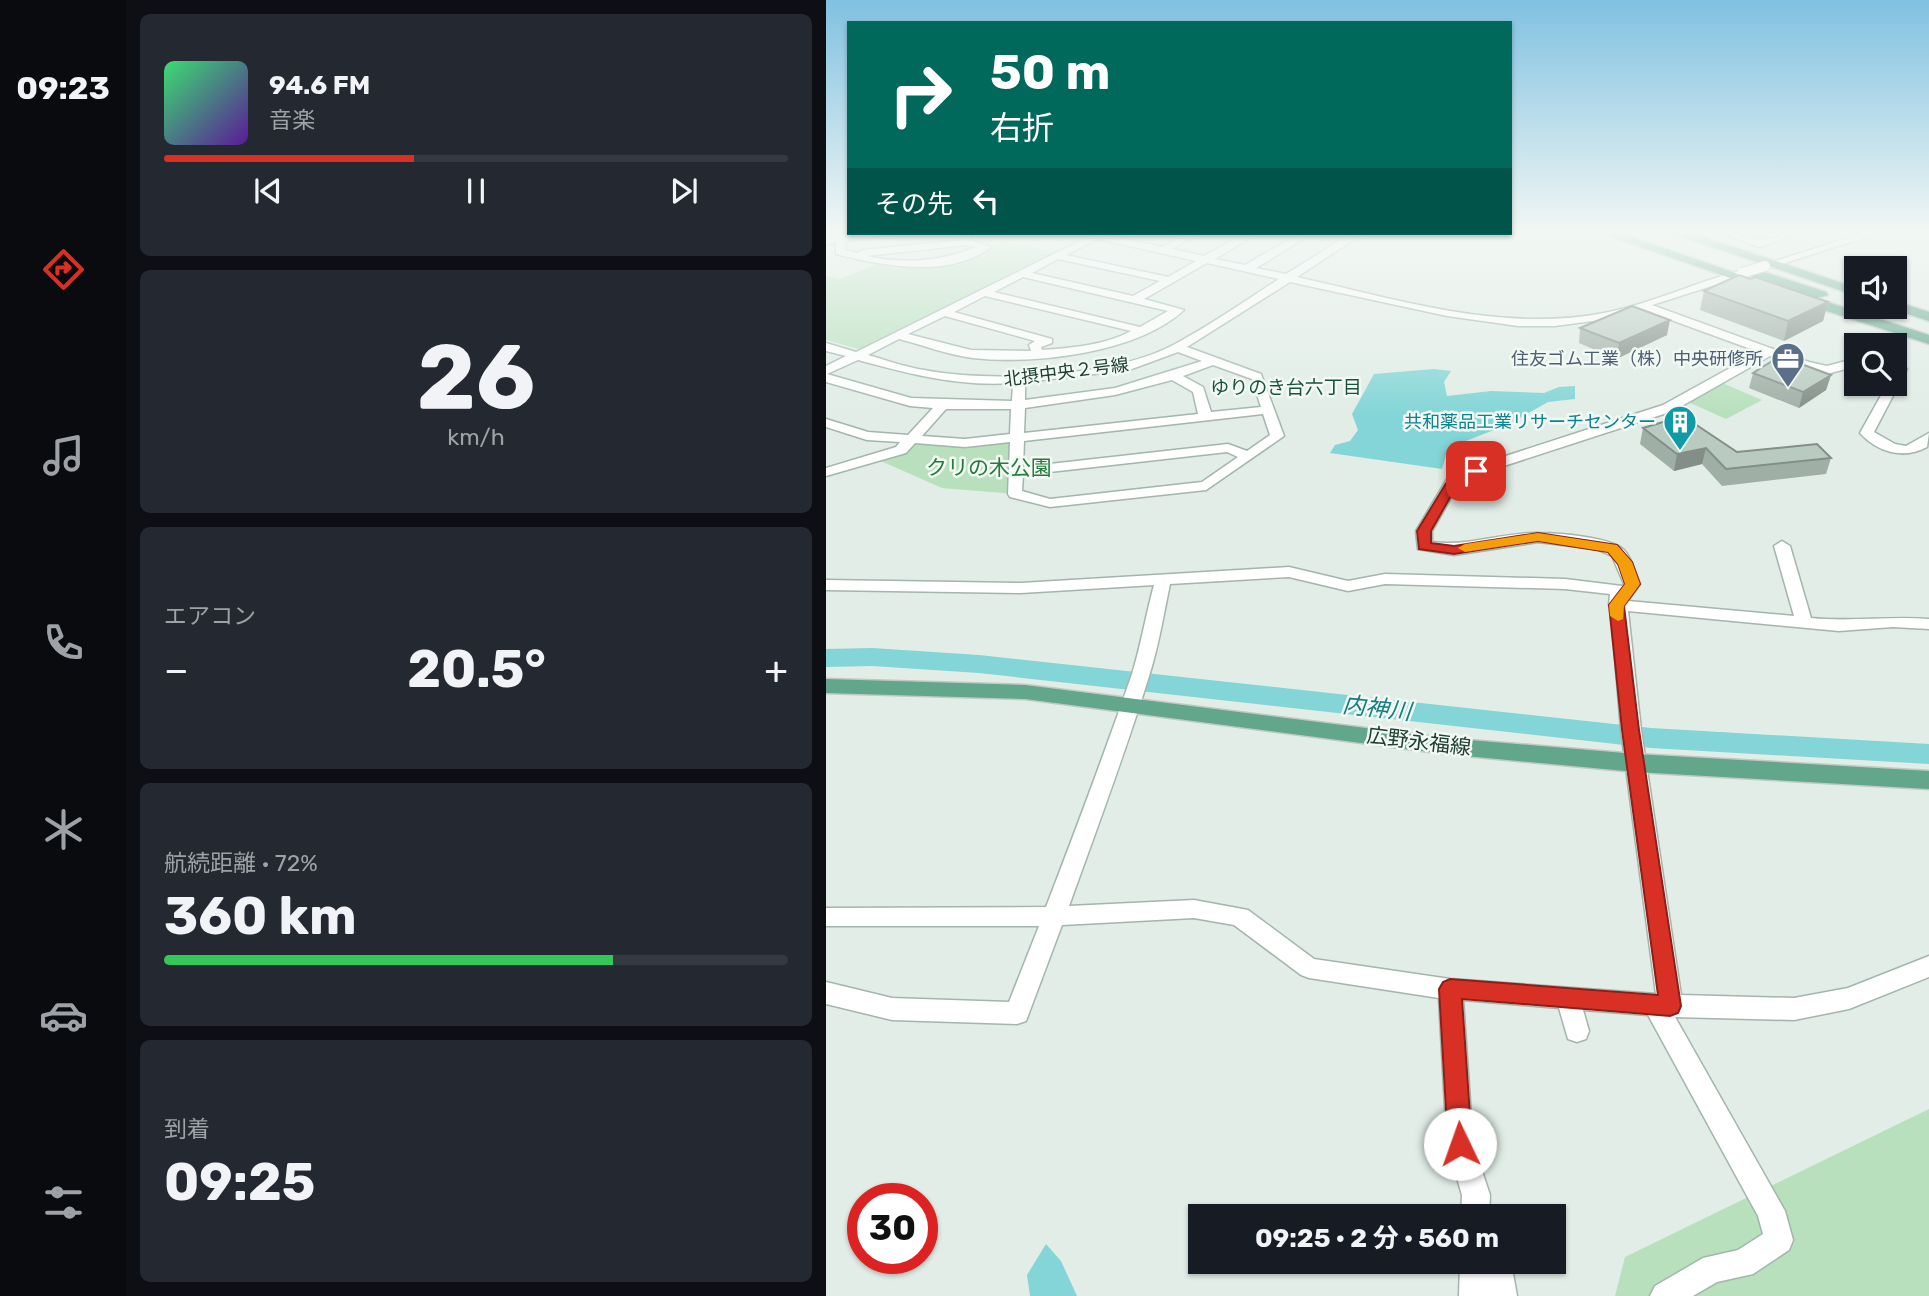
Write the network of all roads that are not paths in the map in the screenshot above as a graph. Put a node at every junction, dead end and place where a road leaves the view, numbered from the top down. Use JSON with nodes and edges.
{"nodes":[{"id":1,"x":979,"y":293,"type":"edge"},
{"id":2,"x":988,"y":293,"type":"edge"},
{"id":3,"x":1105,"y":293,"type":"edge"},
{"id":4,"x":1145,"y":293,"type":"edge"},
{"id":5,"x":1264,"y":293,"type":"edge"},
{"id":6,"x":1358,"y":293,"type":"edge"},
{"id":7,"x":1681,"y":293,"type":"edge"},
{"id":8,"x":1795,"y":293,"type":"edge"},
{"id":9,"x":1816,"y":293,"type":"edge"},
{"id":10,"x":1134,"y":300,"type":"junction"},
{"id":11,"x":1643,"y":306,"type":"junction"},
{"id":12,"x":1907,"y":309,"type":"edge"},
{"id":13,"x":943,"y":312,"type":"junction"},
{"id":14,"x":1929,"y":317,"type":"edge"},
{"id":15,"x":1907,"y":318,"type":"edge"},
{"id":16,"x":1929,"y":325,"type":"edge"},
{"id":17,"x":1144,"y":331,"type":"junction"},
{"id":18,"x":1929,"y":331,"type":"edge"},
{"id":19,"x":897,"y":335,"type":"junction"},
{"id":20,"x":1929,"y":340,"type":"edge"},
{"id":21,"x":826,"y":347,"type":"edge"},
{"id":22,"x":1178,"y":348,"type":"junction"},
{"id":23,"x":1768,"y":353,"type":"junction"},
{"id":24,"x":1037,"y":354,"type":"junction"},
{"id":25,"x":856,"y":355,"type":"junction"},
{"id":26,"x":1213,"y":361,"type":"junction"},
{"id":27,"x":1844,"y":365,"type":"edge"},
{"id":28,"x":826,"y":371,"type":"edge"},
{"id":29,"x":1175,"y":377,"type":"junction"},
{"id":30,"x":826,"y":378,"type":"edge"},
{"id":31,"x":1019,"y":380,"type":"junction"},
{"id":32,"x":1887,"y":396,"type":"edge"},
{"id":33,"x":1020,"y":403,"type":"junction"},
{"id":34,"x":943,"y":405,"type":"junction"},
{"id":35,"x":1268,"y":410,"type":"junction"},
{"id":36,"x":1205,"y":417,"type":"junction"},
{"id":37,"x":826,"y":424,"type":"edge"},
{"id":38,"x":1929,"y":437,"type":"edge"},
{"id":39,"x":1017,"y":438,"type":"junction"},
{"id":40,"x":911,"y":439,"type":"junction"},
{"id":41,"x":1249,"y":456,"type":"junction"},
{"id":42,"x":826,"y":472,"type":"edge"},
{"id":43,"x":1016,"y":472,"type":"junction"},
{"id":44,"x":1782,"y":546,"type":"dead end"},
{"id":45,"x":1163,"y":580,"type":"junction"},
{"id":46,"x":826,"y":585,"type":"edge"},
{"id":47,"x":1617,"y":605,"type":"junction"},
{"id":48,"x":1804,"y":623,"type":"junction"},
{"id":49,"x":1929,"y":624,"type":"edge"},
{"id":50,"x":826,"y":686,"type":"edge"},
{"id":51,"x":1129,"y":703,"type":"junction"},
{"id":52,"x":1635,"y":759,"type":"junction"},
{"id":53,"x":1929,"y":780,"type":"edge"},
{"id":54,"x":1052,"y":915,"type":"junction"},
{"id":55,"x":826,"y":917,"type":"edge"},
{"id":56,"x":1929,"y":966,"type":"edge"},
{"id":57,"x":1450,"y":989,"type":"junction"},
{"id":58,"x":826,"y":993,"type":"edge"},
{"id":59,"x":1568,"y":998,"type":"junction"},
{"id":60,"x":1663,"y":1005,"type":"junction"},
{"id":61,"x":1577,"y":1031,"type":"dead end"},
{"id":62,"x":1477,"y":1204,"type":"edge"},
{"id":63,"x":1474,"y":1274,"type":"edge"},
{"id":64,"x":1499,"y":1274,"type":"edge"},
{"id":65,"x":1474,"y":1296,"type":"edge"},
{"id":66,"x":1502,"y":1296,"type":"edge"},
{"id":67,"x":1665,"y":1296,"type":"edge"}],
"edges":[{"from":1,"to":13,"type":"street"},
{"from":2,"to":17,"type":"street"},
{"from":3,"to":10,"type":"street"},
{"from":4,"to":10,"type":"street"},
{"from":5,"to":22,"type":"street","name":"北摂中央２号線"},
{"from":6,"to":11,"type":"street"},
{"from":7,"to":11,"type":"street"},
{"from":8,"to":20,"type":"main road"},
{"from":9,"to":18,"type":"main road"},
{"from":10,"to":17,"type":"street"},
{"from":11,"to":23,"type":"street"},
{"from":12,"to":14,"type":"main road"},
{"from":13,"to":19,"type":"street"},
{"from":13,"to":24,"type":"street"},
{"from":15,"to":16,"type":"main road"},
{"from":17,"to":24,"type":"street"},
{"from":19,"to":24,"type":"street"},
{"from":19,"to":25,"type":"street"},
{"from":21,"to":25,"type":"street","name":"北摂中央２号線"},
{"from":22,"to":26,"type":"street"},
{"from":22,"to":31,"type":"street","name":"北摂中央２号線"},
{"from":23,"to":27,"type":"street"},
{"from":23,"to":47,"type":"street"},
{"from":25,"to":28,"type":"street"},
{"from":25,"to":31,"type":"street","name":"北摂中央２号線"},
{"from":26,"to":29,"type":"street"},
{"from":26,"to":35,"type":"street"},
{"from":29,"to":33,"type":"street"},
{"from":29,"to":36,"type":"street"},
{"from":30,"to":34,"type":"street"},
{"from":31,"to":33,"type":"street"},
{"from":32,"to":38,"type":"street"},
{"from":33,"to":34,"type":"street"},
{"from":33,"to":39,"type":"street"},
{"from":34,"to":40,"type":"street"},
{"from":35,"to":36,"type":"street"},
{"from":35,"to":41,"type":"street"},
{"from":36,"to":39,"type":"street"},
{"from":37,"to":40,"type":"street"},
{"from":39,"to":40,"type":"street"},
{"from":39,"to":43,"type":"street"},
{"from":40,"to":42,"type":"street"},
{"from":41,"to":43,"type":"street"},
{"from":41,"to":43,"type":"street"},
{"from":44,"to":48,"type":"street"},
{"from":45,"to":46,"type":"street"},
{"from":45,"to":47,"type":"street"},
{"from":45,"to":51,"type":"street"},
{"from":47,"to":48,"type":"street"},
{"from":47,"to":52,"type":"street"},
{"from":48,"to":49,"type":"street"},
{"from":50,"to":51,"type":"main road","name":"広野永福線"},
{"from":51,"to":52,"type":"main road","name":"広野永福線"},
{"from":51,"to":54,"type":"street"},
{"from":52,"to":53,"type":"main road","name":"広野永福線"},
{"from":52,"to":60,"type":"street"},
{"from":54,"to":55,"type":"street"},
{"from":54,"to":57,"type":"street"},
{"from":54,"to":58,"type":"street"},
{"from":56,"to":60,"type":"street"},
{"from":57,"to":59,"type":"street"},
{"from":57,"to":62,"type":"street"},
{"from":59,"to":60,"type":"street"},
{"from":59,"to":61,"type":"street"},
{"from":60,"to":67,"type":"street"},
{"from":63,"to":65,"type":"street"},
{"from":64,"to":66,"type":"street"}]}
